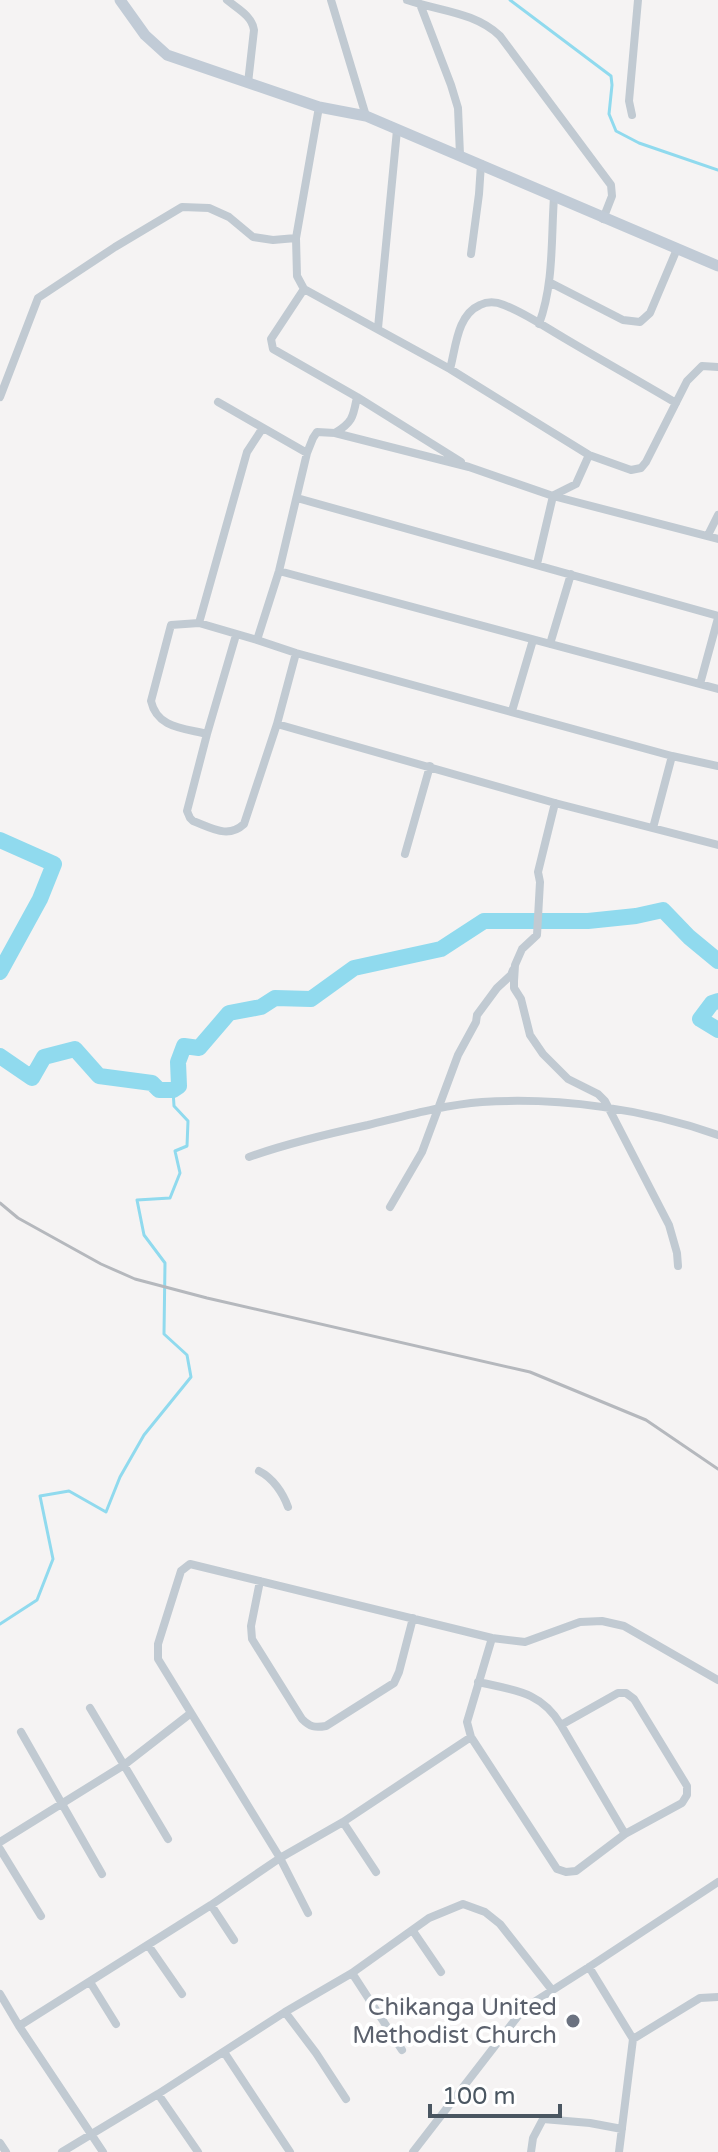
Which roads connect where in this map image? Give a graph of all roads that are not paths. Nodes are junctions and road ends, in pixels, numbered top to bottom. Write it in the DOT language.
graph roads {
  1 [pos="120,0"];
  2 [pos="227,0"];
  3 [pos="331,0"];
  4 [pos="407,0"];
  5 [pos="638,0"];
  6 [pos="420,4"];
  7 [pos="248,83"];
  8 [pos="319,107"];
  9 [pos="632,115"];
  10 [pos="366,116"];
  11 [pos="397,130"];
  12 [pos="460,155"];
  13 [pos="481,164"];
  14 [pos="554,197"];
  15 [pos="603,219"];
  16 [pos="296,238"];
  17 [pos="677,249"];
  18 [pos="471,254"];
  19 [pos="718,266"];
  20 [pos="549,282"];
  21 [pos="304,289"];
  22 [pos="539,324"];
  23 [pos="378,328"];
  24 [pos="718,367"];
  25 [pos="450,369"];
  26 [pos="0,397"];
  27 [pos="357,397"];
  28 [pos="218,402"];
  29 [pos="676,403"];
  30 [pos="262,429"];
  31 [pos="335,433"];
  32 [pos="307,453"];
  33 [pos="589,455"];
  34 [pos="469,467"];
  35 [pos="553,496"];
  36 [pos="297,498"];
  37 [pos="718,515"];
  38 [pos="713,537"];
  39 [pos="537,564"];
  40 [pos="279,571"];
  41 [pos="571,574"];
  42 [pos="718,617"];
  43 [pos="199,623"];
  44 [pos="236,635"];
  45 [pos="257,640"];
  46 [pos="533,640"];
  47 [pos="550,644"];
  48 [pos="296,653"];
  49 [pos="700,684"];
  50 [pos="718,689"];
  51 [pos="512,711"];
  52 [pos="277,724"];
  53 [pos="207,734"];
  54 [pos="672,756"];
  55 [pos="430,766"];
  56 [pos="718,766"];
  57 [pos="555,803"];
  58 [pos="653,828"];
  59 [pos="718,845"];
  60 [pos="405,854"];
  61 [pos="515,965"];
  62 [pos="607,1108"];
  63 [pos="439,1109"];
  64 [pos="718,1135"];
  65 [pos="249,1157"];
  66 [pos="390,1207"];
  67 [pos="678,1266"];
  68 [pos="259,1471"];
  69 [pos="288,1507"];
  70 [pos="260,1581"];
  71 [pos="413,1618"];
  72 [pos="492,1638"];
  73 [pos="718,1680"];
  74 [pos="478,1682"];
  75 [pos="90,1708"];
  76 [pos="191,1713"];
  77 [pos="561,1725"];
  78 [pos="21,1732"];
  79 [pos="471,1737"];
  80 [pos="124,1765"];
  81 [pos="64,1804"];
  82 [pos="343,1822"];
  83 [pos="625,1834"];
  84 [pos="168,1839"];
  85 [pos="0,1842"];
  86 [pos="0,1849"];
  87 [pos="280,1858"];
  88 [pos="376,1872"];
  89 [pos="102,1874"];
  90 [pos="718,1882"];
  91 [pos="211,1905"];
  92 [pos="308,1913"];
  93 [pos="41,1916"];
  94 [pos="413,1931"];
  95 [pos="234,1940"];
  96 [pos="148,1945"];
  97 [pos="589,1967"];
  98 [pos="441,1972"];
  99 [pos="352,1973"];
  100 [pos="90,1982"];
  101 [pos="552,1990"];
  102 [pos="0,1994"];
  103 [pos="182,1994"];
  104 [pos="718,1997"];
  105 [pos="285,2012"];
  106 [pos="116,2024"];
  107 [pos="19,2026"];
  108 [pos="633,2039"];
  109 [pos="402,2050"];
  110 [pos="224,2052"];
  111 [pos="158,2094"];
  112 [pos="346,2099"];
  113 [pos="622,2129"];
  114 [pos="91,2134"];
  115 [pos="0,2143"];
  116 [pos="6,2152"];
  117 [pos="62,2152"];
  118 [pos="103,2152"];
  119 [pos="198,2152"];
  120 [pos="290,2152"];
  121 [pos="413,2152"];
  122 [pos="531,2152"];
  123 [pos="619,2152"];
  1 -- 7 [label="street"];
  2 -- 7 [label="street"];
  3 -- 10 [label="street"];
  4 -- 6 [label="street"];
  5 -- 9 [label="street"];
  6 -- 12 [label="street"];
  6 -- 15 [label="street"];
  7 -- 8 [label="street"];
  8 -- 10 [label="street"];
  8 -- 16 [label="street"];
  10 -- 11 [label="street"];
  11 -- 12 [label="street"];
  11 -- 23 [label="street"];
  12 -- 13 [label="street"];
  13 -- 14 [label="street"];
  13 -- 18 [label="street"];
  14 -- 15 [label="street"];
  14 -- 20 [label="street"];
  15 -- 17 [label="street"];
  16 -- 21 [label="street"];
  16 -- 26 [label="street"];
  17 -- 19 [label="street"];
  17 -- 20 [label="street"];
  20 -- 22 [label="street"];
  21 -- 23 [label="street"];
  21 -- 27 [label="street"];
  22 -- 25 [label="street"];
  22 -- 29 [label="street"];
  23 -- 25 [label="street"];
  24 -- 29 [label="street"];
  25 -- 33 [label="street"];
  27 -- 31 [label="street"];
  27 -- 34 [label="street"];
  28 -- 30 [label="street"];
  29 -- 33 [label="street"];
  30 -- 32 [label="street"];
  30 -- 43 [label="street"];
  31 -- 32 [label="street"];
  31 -- 34 [label="street"];
  32 -- 36 [label="street"];
  33 -- 35 [label="street"];
  34 -- 35 [label="street"];
  35 -- 38 [label="street"];
  35 -- 39 [label="street"];
  36 -- 39 [label="street"];
  36 -- 40 [label="street"];
  37 -- 38 [label="street"];
  39 -- 41 [label="street"];
  40 -- 45 [label="street"];
  40 -- 46 [label="street"];
  41 -- 42 [label="street"];
  41 -- 47 [label="street"];
  42 -- 49 [label="street"];
  43 -- 44 [label="street"];
  43 -- 53 [label="street"];
  44 -- 45 [label="street"];
  44 -- 53 [label="street"];
  45 -- 48 [label="street"];
  46 -- 47 [label="street"];
  46 -- 51 [label="street"];
  47 -- 49 [label="street"];
  48 -- 51 [label="street"];
  48 -- 52 [label="street"];
  49 -- 50 [label="street"];
  51 -- 54 [label="street"];
  52 -- 53 [label="street"];
  52 -- 55 [label="street"];
  54 -- 56 [label="street"];
  54 -- 58 [label="street"];
  55 -- 57 [label="street"];
  55 -- 60 [label="street"];
  57 -- 58 [label="street"];
  57 -- 61 [label="street"];
  58 -- 59 [label="street"];
  61 -- 62 [label="street"];
  61 -- 63 [label="street"];
  62 -- 63 [label="street"];
  62 -- 64 [label="street"];
  62 -- 67 [label="street"];
  63 -- 65 [label="street"];
  63 -- 66 [label="street"];
  68 -- 69 [label="street"];
  70 -- 71 [label="street"];
  70 -- 71 [label="street"];
  70 -- 76 [label="street"];
  71 -- 72 [label="street"];
  72 -- 73 [label="street"];
  72 -- 74 [label="street"];
  74 -- 77 [label="street"];
  74 -- 79 [label="street"];
  75 -- 80 [label="street"];
  76 -- 80 [label="street"];
  76 -- 87 [label="street"];
  77 -- 83 [label="street"];
  77 -- 83 [label="street"];
  78 -- 81 [label="street"];
  79 -- 82 [label="street"];
  79 -- 83 [label="street"];
  80 -- 81 [label="street"];
  80 -- 84 [label="street"];
  81 -- 85 [label="street"];
  81 -- 89 [label="street"];
  82 -- 87 [label="street"];
  82 -- 88 [label="street"];
  86 -- 93 [label="street"];
  87 -- 91 [label="street"];
  87 -- 92 [label="street"];
  90 -- 97 [label="street"];
  91 -- 95 [label="street"];
  91 -- 96 [label="street"];
  94 -- 98 [label="street"];
  94 -- 99 [label="street"];
  94 -- 101 [label="street"];
  96 -- 100 [label="street"];
  96 -- 103 [label="street"];
  97 -- 101 [label="street"];
  97 -- 108 [label="street"];
  99 -- 105 [label="street"];
  99 -- 109 [label="street"];
  100 -- 106 [label="street"];
  100 -- 107 [label="street"];
  101 -- 121 [label="street"];
  102 -- 107 [label="street"];
  104 -- 108 [label="street"];
  105 -- 110 [label="street"];
  105 -- 112 [label="street"];
  107 -- 114 [label="street"];
  108 -- 113 [label="street"];
  110 -- 111 [label="street"];
  110 -- 120 [label="street"];
  111 -- 114 [label="street"];
  111 -- 119 [label="street"];
  113 -- 122 [label="street"];
  113 -- 123 [label="street"];
  114 -- 117 [label="street"];
  114 -- 118 [label="street"];
  115 -- 116 [label="street"];
}
